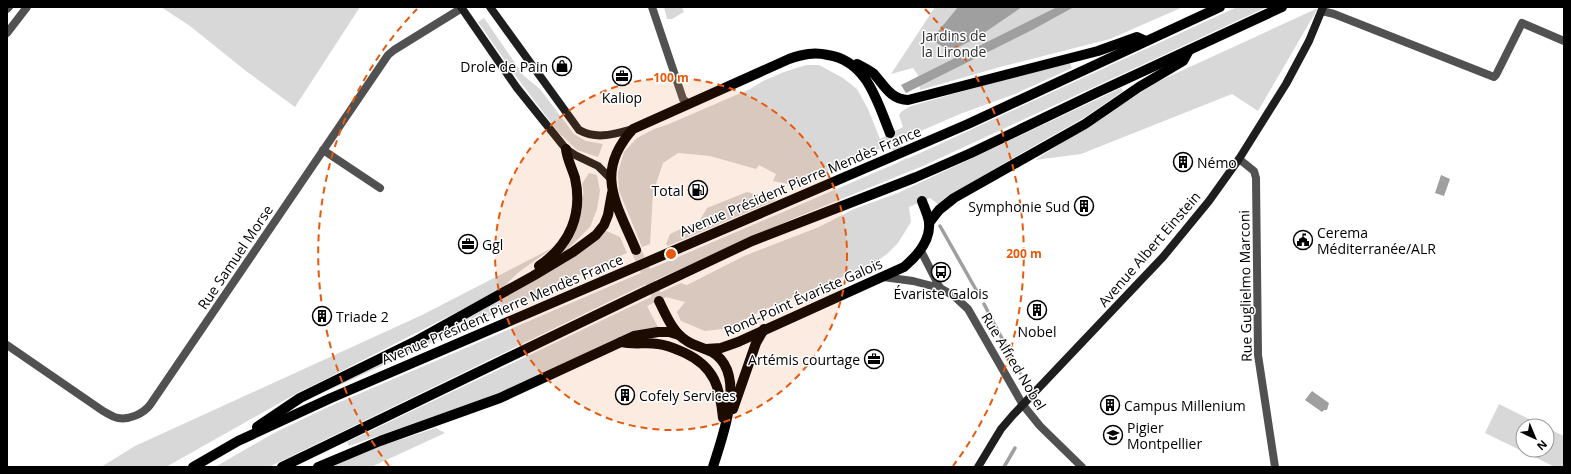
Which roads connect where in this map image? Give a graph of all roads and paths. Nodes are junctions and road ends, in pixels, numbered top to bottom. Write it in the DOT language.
graph roads {
  1 [pos="27,7"];
  2 [pos="462,7"];
  3 [pos="490,7"];
  4 [pos="652,7"];
  5 [pos="1220,7"];
  6 [pos="1282,7"];
  7 [pos="1323,9"];
  8 [pos="7,33"];
  9 [pos="1146,41"];
  10 [pos="1564,41"];
  11 [pos="1189,50"];
  12 [pos="848,62"];
  13 [pos="689,104"];
  14 [pos="633,129"];
  15 [pos="890,133"];
  16 [pos="566,149"];
  17 [pos="323,150"];
  18 [pos="1240,159"];
  19 [pos="611,179"];
  20 [pos="380,188"];
  21 [pos="612,193"];
  22 [pos="922,201"];
  23 [pos="929,223"];
  24 [pos="636,250"];
  25 [pos="921,251"];
  26 [pos="533,276"];
  27 [pos="883,277"];
  28 [pos="940,288"];
  29 [pos="659,301"];
  30 [pos="764,329"];
  31 [pos="679,335"];
  32 [pos="621,342"];
  33 [pos="7,345"];
  34 [pos="706,349"];
  35 [pos="1023,405"];
  36 [pos="724,427"];
  37 [pos="238,441"];
  38 [pos="193,467"];
  39 [pos="282,467"];
  40 [pos="318,467"];
  41 [pos="713,467"];
  42 [pos="978,467"];
  43 [pos="1082,467"];
  44 [pos="1275,467"];
  1 -- 8 [label="street"];
  2 -- 16 [label="main road"];
  2 -- 17 [label="street, Rue Samuel Morse"];
  3 -- 14 [label="main road"];
  4 -- 13 [label="street"];
  5 -- 9 [label="main road, Avenue Président Pierre Mendès France"];
  6 -- 11 [label="main road"];
  7 -- 10 [label="street"];
  7 -- 18 [label="main road, Avenue Albert Einstein"];
  9 -- 12 [label="main road"];
  9 -- 37 [label="main road, Avenue Président Pierre Mendès France"];
  11 -- 23 [label="main road"];
  11 -- 39 [label="main road"];
  12 -- 13 [label="main road"];
  12 -- 15 [label="main road"];
  13 -- 14 [label="main road"];
  14 -- 19 [label="main road"];
  16 -- 19 [label="main road"];
  16 -- 26 [label="main road"];
  17 -- 20 [label="street"];
  17 -- 33 [label="street, Rue Samuel Morse"];
  18 -- 35 [label="main road, Avenue Albert Einstein"];
  18 -- 44 [label="street, Rue Guglielmo Marconi"];
  19 -- 21 [label="main road"];
  21 -- 24 [label="main road"];
  21 -- 26 [label="main road"];
  22 -- 23 [label="main road"];
  23 -- 25 [label="main road, Rond-Point Évariste Galois"];
  25 -- 27 [label="main road, Rond-Point Évariste Galois"];
  25 -- 28 [label="street"];
  26 -- 37 [label="main road"];
  27 -- 28 [label="street, Rue Alfred Nobel"];
  27 -- 30 [label="main road, Rond-Point Évariste Galois"];
  28 -- 35 [label="street, Rue Alfred Nobel"];
  29 -- 31 [label="main road"];
  30 -- 34 [label="main road, Rond-Point Évariste Galois"];
  30 -- 36 [label="main road"];
  31 -- 32 [label="main road"];
  31 -- 34 [label="main road"];
  32 -- 36 [label="main road"];
  32 -- 40 [label="main road"];
  34 -- 36 [label="main road"];
  35 -- 42 [label="main road, Avenue Albert Einstein"];
  35 -- 43 [label="street, Rue Alfred Nobel"];
  36 -- 41 [label="main road"];
  37 -- 38 [label="main road, Avenue Président Pierre Mendès France"];
}
